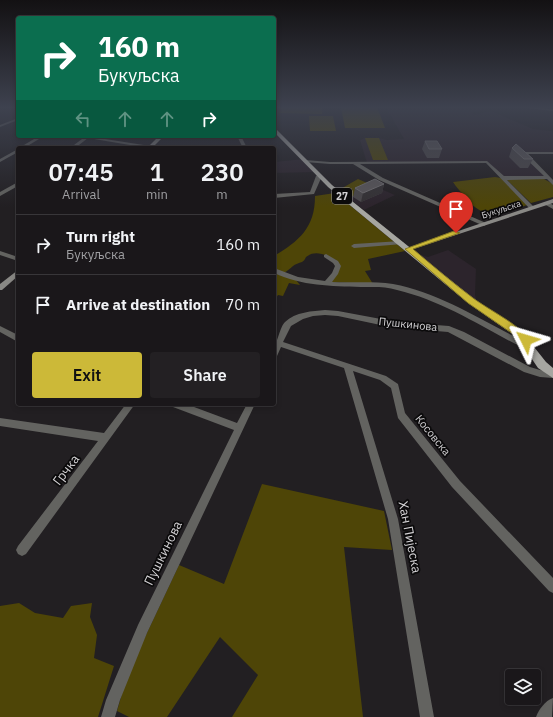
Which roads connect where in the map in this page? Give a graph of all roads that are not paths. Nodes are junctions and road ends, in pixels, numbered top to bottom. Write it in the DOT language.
graph roads {
  1 [pos="35,140"];
  2 [pos="113,140"];
  3 [pos="285,140"];
  4 [pos="25,146"];
  5 [pos="144,146"];
  6 [pos="16,151"];
  7 [pos="553,153"];
  8 [pos="0,161"];
  9 [pos="305,161"];
  10 [pos="353,163"];
  11 [pos="319,176"];
  12 [pos="502,178"];
  13 [pos="546,178"];
  14 [pos="553,183"];
  15 [pos="16,185"];
  16 [pos="0,194"];
  17 [pos="276,196"];
  18 [pos="553,201"];
  19 [pos="546,203"];
  20 [pos="553,207"];
  21 [pos="532,208"];
  22 [pos="484,224"];
  23 [pos="354,246"];
  24 [pos="405,246"];
  25 [pos="0,253"];
  26 [pos="326,256"];
  27 [pos="16,257"];
  28 [pos="276,271"];
  29 [pos="16,274"];
  30 [pos="327,283"];
  31 [pos="0,287"];
  32 [pos="0,329"];
  33 [pos="16,338"];
  34 [pos="276,343"];
  35 [pos="530,348"];
  36 [pos="347,366"];
  37 [pos="553,375"];
  38 [pos="130,406"];
  39 [pos="181,406"];
  40 [pos="250,406"];
  41 [pos="0,422"];
  42 [pos="239,428"];
  43 [pos="106,438"];
  44 [pos="22,550"];
  45 [pos="553,587"];
  46 [pos="108,717"];
  47 [pos="427,717"];
  1 -- 4 [label="street"];
  2 -- 5 [label="street"];
  3 -- 9 [label="main road, 27"];
  6 -- 8 [label="street"];
  7 -- 13 [label="street"];
  9 -- 10 [label="street"];
  9 -- 11 [label="main road, 27"];
  10 -- 12 [label="street"];
  10 -- 22 [label="street"];
  11 -- 17 [label="street"];
  11 -- 24 [label="main road, 27"];
  12 -- 13 [label="street"];
  12 -- 21 [label="street"];
  13 -- 14 [label="street"];
  15 -- 16 [label="street"];
  18 -- 19 [label="main road, Букуљска"];
  19 -- 20 [label="street"];
  19 -- 21 [label="main road, Букуљска"];
  21 -- 22 [label="main road, Букуљска"];
  22 -- 24 [label="main road, Букуљска"];
  23 -- 24 [label="street"];
  24 -- 35 [label="main road, 27"];
  25 -- 27 [label="street"];
  26 -- 30 [label="street"];
  28 -- 30 [label="street"];
  29 -- 31 [label="main road"];
  30 -- 35 [label="street"];
  32 -- 33 [label="street"];
  34 -- 36 [label="street, Косовска"];
  34 -- 37 [label="street, Пушкинова"];
  35 -- 37 [label="main road, 27"];
  36 -- 45 [label="street, Косовска"];
  36 -- 47 [label="street, Хан Пијеска"];
  38 -- 43 [label="street, Грчка"];
  39 -- 42 [label="street"];
  40 -- 42 [label="street, Пушкинова"];
  41 -- 43 [label="street"];
  42 -- 46 [label="street, Пушкинова"];
  43 -- 44 [label="street, Грчка"];
}
